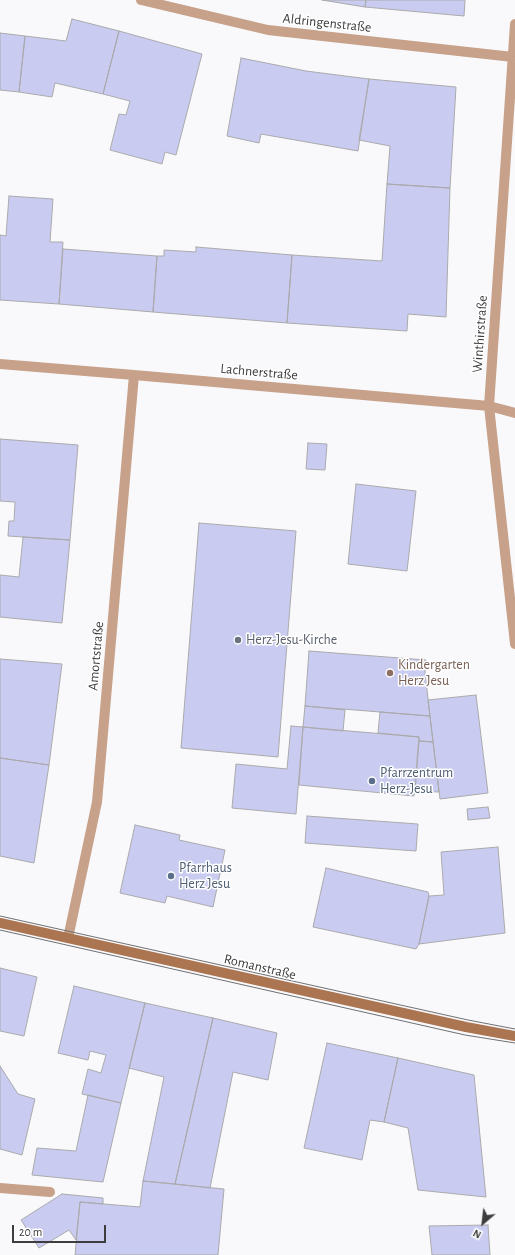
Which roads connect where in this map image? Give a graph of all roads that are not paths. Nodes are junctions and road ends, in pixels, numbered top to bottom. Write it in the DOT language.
graph roads {
  1 [pos="141,0"];
  2 [pos="515,24"];
  3 [pos="513,57"];
  4 [pos="0,364"];
  5 [pos="134,375"];
  6 [pos="489,406"];
  7 [pos="515,413"];
  8 [pos="515,644"];
  9 [pos="0,923"];
  10 [pos="68,938"];
  11 [pos="515,1036"];
  12 [pos="0,1188"];
  13 [pos="50,1192"];
  1 -- 3 [label="street, Aldringenstraße"];
  2 -- 3 [label="street, Winthirstraße"];
  3 -- 6 [label="street, Winthirstraße"];
  4 -- 5 [label="street, Lachnerstraße"];
  5 -- 6 [label="street, Lachnerstraße"];
  5 -- 10 [label="street, Amortstraße"];
  6 -- 7 [label="street, Lachnerstraße"];
  6 -- 8 [label="street, Winthirstraße"];
  9 -- 10 [label="main road, Romanstraße"];
  10 -- 11 [label="main road, Romanstraße"];
  12 -- 13 [label="street"];
}
